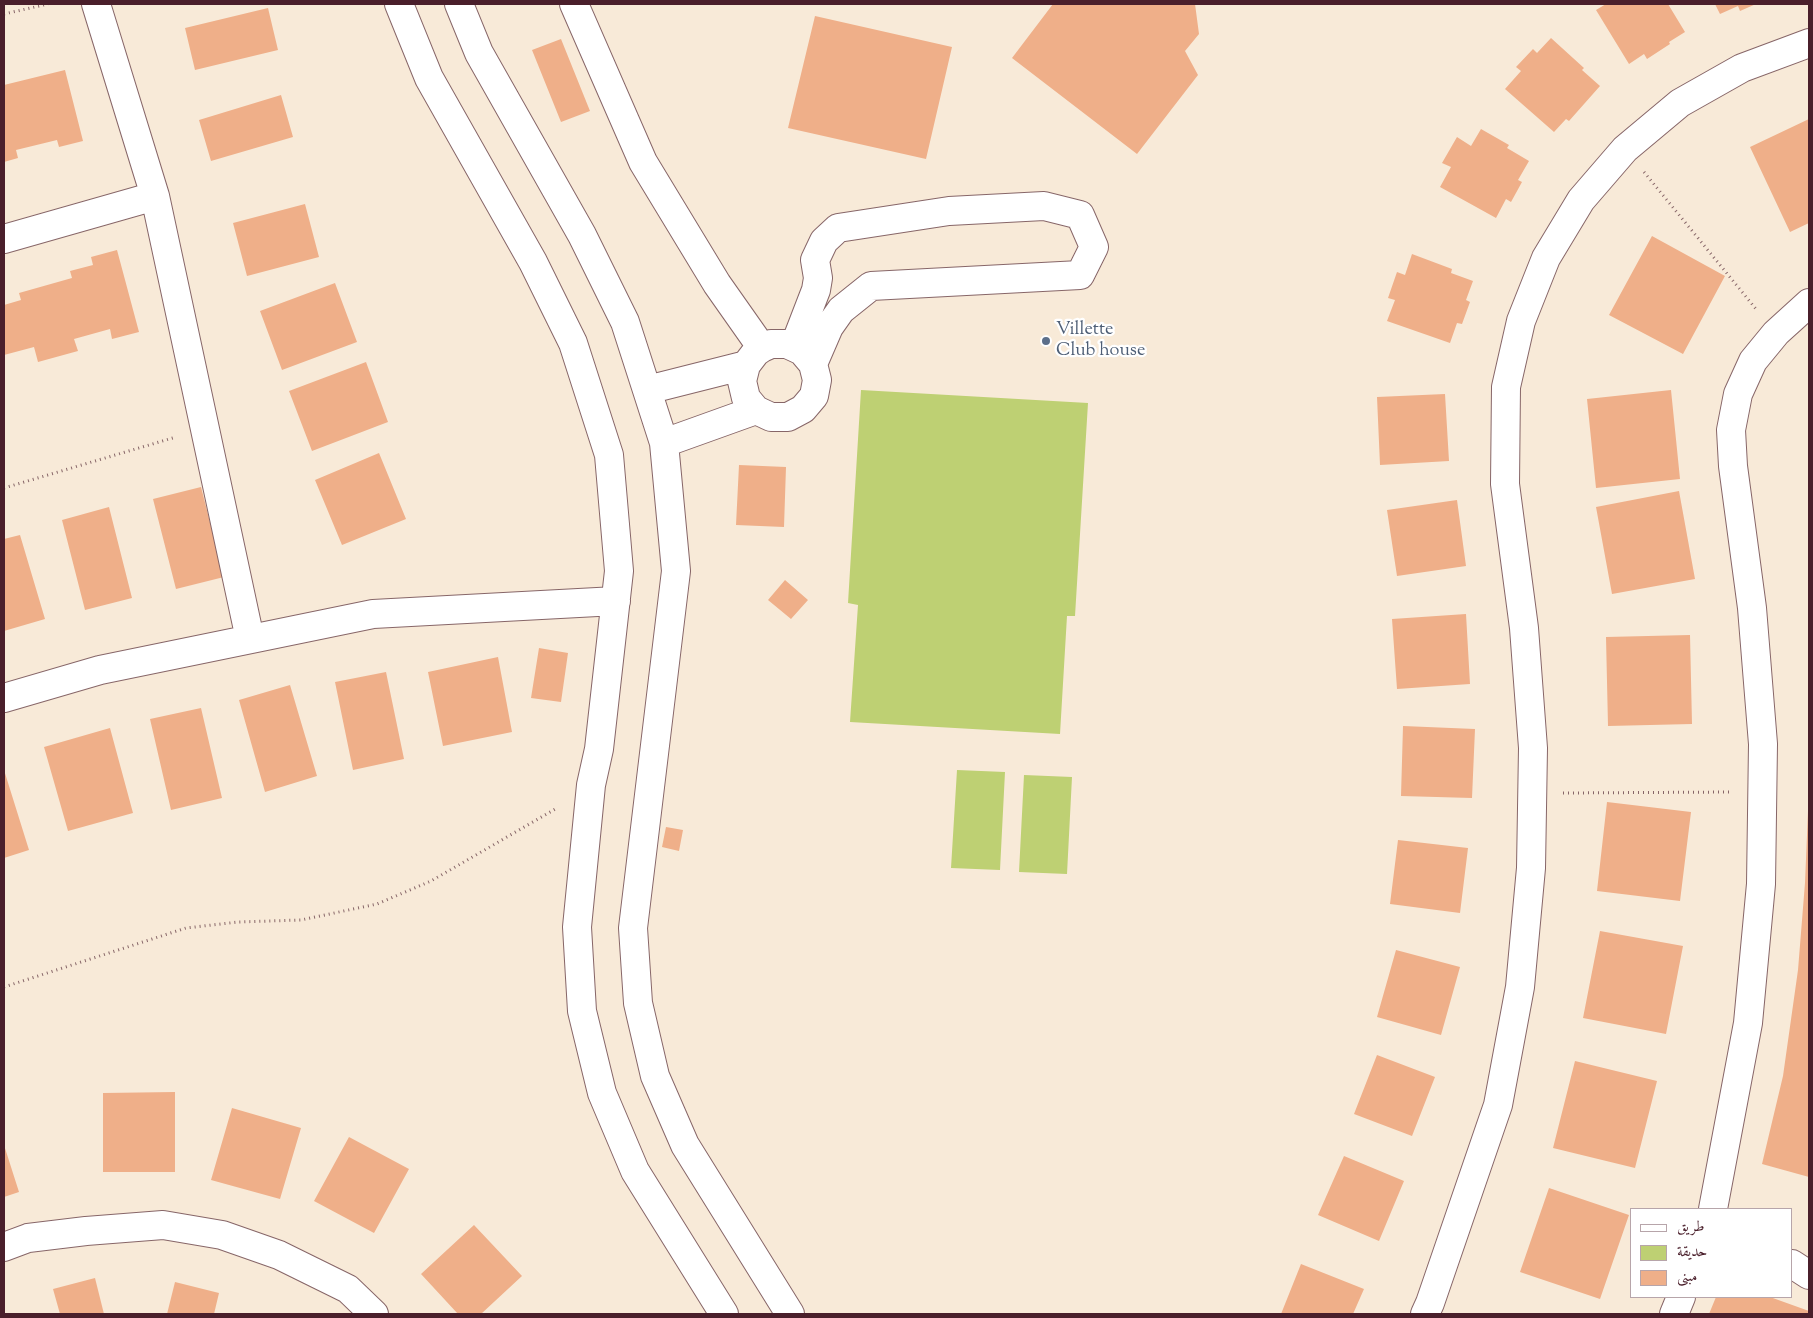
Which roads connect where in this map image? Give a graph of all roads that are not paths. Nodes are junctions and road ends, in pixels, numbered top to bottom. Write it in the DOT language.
graph roads {
  1 [pos="96,4"];
  2 [pos="399,4"];
  3 [pos="459,4"];
  4 [pos="574,4"];
  5 [pos="1809,43"];
  6 [pos="155,196"];
  7 [pos="4,239"];
  8 [pos="1809,303"];
  9 [pos="804,356"];
  10 [pos="754,357"];
  11 [pos="647,390"];
  12 [pos="756,410"];
  13 [pos="664,443"];
  14 [pos="616,601"];
  15 [pos="250,639"];
  16 [pos="4,698"];
  17 [pos="1713,1208"];
  18 [pos="4,1247"];
  19 [pos="1793,1265"];
  20 [pos="1809,1275"];
  21 [pos="1681,1298"];
  22 [pos="374,1314"];
  23 [pos="724,1314"];
  24 [pos="790,1314"];
  25 [pos="1425,1314"];
  26 [pos="1674,1314"];
  1 -- 6 [label="street"];
  2 -- 14 [label="street"];
  3 -- 11 [label="street"];
  4 -- 10 [label="street"];
  5 -- 25 [label="street"];
  6 -- 7 [label="street"];
  6 -- 15 [label="street"];
  8 -- 17 [label="street"];
  9 -- 9 [label="street"];
  9 -- 10 [label="street"];
  9 -- 12 [label="street"];
  10 -- 11 [label="street"];
  10 -- 12 [label="street"];
  11 -- 13 [label="street"];
  12 -- 13 [label="street"];
  13 -- 24 [label="street"];
  14 -- 15 [label="street"];
  14 -- 23 [label="street"];
  15 -- 16 [label="street"];
  18 -- 22 [label="street"];
  19 -- 20 [label="street"];
  21 -- 26 [label="street"];
}
